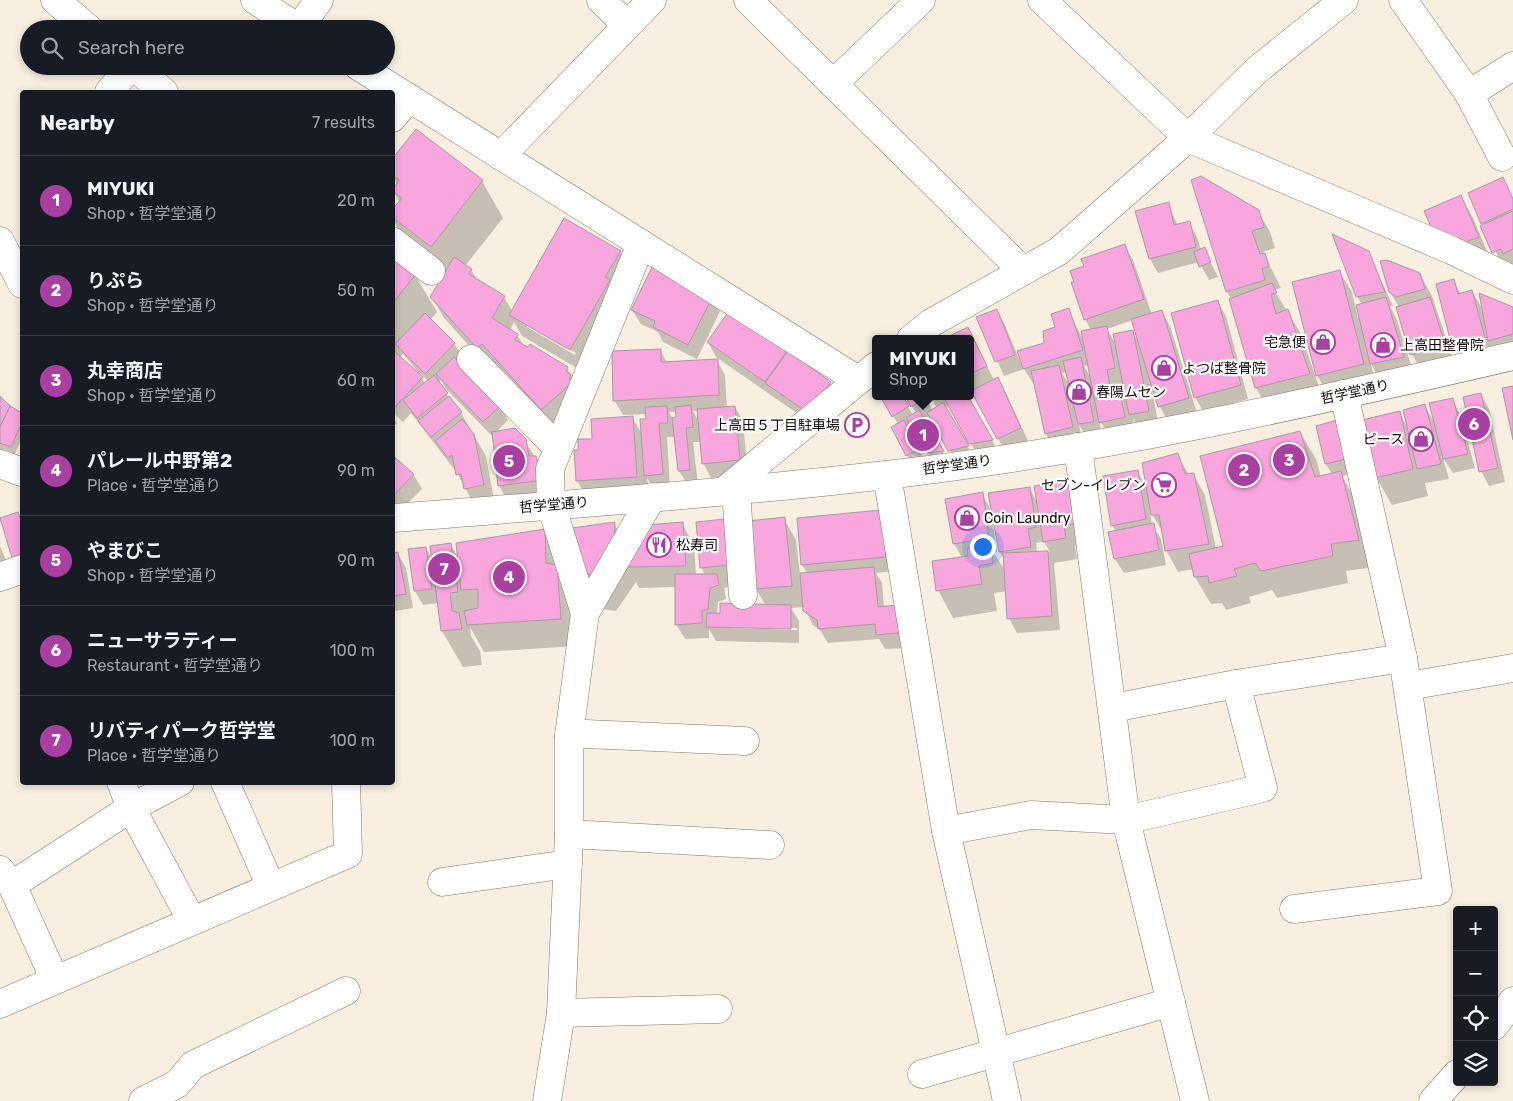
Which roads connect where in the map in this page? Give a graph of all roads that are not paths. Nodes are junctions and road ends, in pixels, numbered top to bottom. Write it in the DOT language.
graph roads {
  1 [pos="55,0"];
  2 [pos="255,0"];
  3 [pos="320,0"];
  4 [pos="600,0"];
  5 [pos="652,0"];
  6 [pos="748,0"];
  7 [pos="921,0"];
  8 [pos="1042,0"];
  9 [pos="1344,0"];
  10 [pos="1403,0"];
  11 [pos="78,20"];
  12 [pos="286,20"];
  13 [pos="305,20"];
  14 [pos="627,25"];
  15 [pos="1513,66"];
  16 [pos="124,75"];
  17 [pos="143,75"];
  18 [pos="367,75"];
  19 [pos="833,84"];
  20 [pos="111,90"];
  21 [pos="162,90"];
  22 [pos="383,90"];
  23 [pos="1468,94"];
  24 [pos="401,108"];
  25 [pos="1188,138"];
  26 [pos="501,156"];
  27 [pos="1502,157"];
  28 [pos="0,241"];
  29 [pos="395,243"];
  30 [pos="641,244"];
  31 [pos="431,271"];
  32 [pos="1023,271"];
  33 [pos="20,280"];
  34 [pos="1513,280"];
  35 [pos="916,335"];
  36 [pos="1513,356"];
  37 [pos="471,359"];
  38 [pos="867,373"];
  39 [pos="1344,394"];
  40 [pos="1078,447"];
  41 [pos="558,448"];
  42 [pos="0,464"];
  43 [pos="20,471"];
  44 [pos="887,475"];
  45 [pos="730,490"];
  46 [pos="652,497"];
  47 [pos="551,505"];
  48 [pos="395,518"];
  49 [pos="20,570"];
  50 [pos="0,577"];
  51 [pos="744,595"];
  52 [pos="585,613"];
  53 [pos="1403,658"];
  54 [pos="1513,668"];
  55 [pos="1236,684"];
  56 [pos="1408,686"];
  57 [pos="1113,708"];
  58 [pos="568,736"];
  59 [pos="745,742"];
  60 [pos="122,785"];
  61 [pos="174,785"];
  62 [pos="225,785"];
  63 [pos="346,785"];
  64 [pos="132,808"];
  65 [pos="1126,820"];
  66 [pos="946,830"];
  67 [pos="570,834"];
  68 [pos="770,845"];
  69 [pos="568,864"];
  70 [pos="6,878"];
  71 [pos="442,882"];
  72 [pos="271,887"];
  73 [pos="1294,908"];
  74 [pos="192,921"];
  75 [pos="55,980"];
  76 [pos="346,991"];
  77 [pos="1513,1001"];
  78 [pos="1171,1002"];
  79 [pos="0,1004"];
  80 [pos="718,1009"];
  81 [pos="561,1013"];
  82 [pos="1498,1021"];
  83 [pos="996,1051"];
  84 [pos="922,1074"];
  85 [pos="1453,1078"];
  86 [pos="143,1101"];
  87 [pos="546,1101"];
  88 [pos="1007,1101"];
  89 [pos="1195,1101"];
  90 [pos="1433,1101"];
  1 -- 11 [label="street"];
  2 -- 12 [label="street"];
  3 -- 13 [label="street"];
  4 -- 14 [label="street"];
  5 -- 14 [label="street"];
  6 -- 19 [label="street"];
  7 -- 19 [label="street"];
  8 -- 25 [label="street"];
  9 -- 25 [label="street"];
  10 -- 23 [label="street"];
  14 -- 26 [label="street"];
  15 -- 23 [label="street"];
  16 -- 20 [label="street"];
  17 -- 21 [label="street"];
  18 -- 22 [label="street"];
  19 -- 32 [label="street"];
  23 -- 27 [label="street"];
  24 -- 26 [label="street"];
  25 -- 32 [label="street"];
  25 -- 34 [label="street"];
  26 -- 30 [label="street"];
  28 -- 33 [label="street"];
  29 -- 31 [label="street"];
  30 -- 38 [label="street"];
  30 -- 41 [label="street"];
  32 -- 35 [label="street"];
  36 -- 39 [label="street, 哲学堂通り"];
  37 -- 41 [label="street"];
  38 -- 45 [label="street"];
  39 -- 40 [label="street, 哲学堂通り"];
  39 -- 53 [label="street"];
  40 -- 44 [label="street, 哲学堂通り"];
  40 -- 57 [label="street"];
  41 -- 47 [label="street"];
  42 -- 43 [label="street"];
  44 -- 45 [label="street, 哲学堂通り"];
  44 -- 66 [label="street"];
  45 -- 46 [label="street, 哲学堂通り"];
  45 -- 51 [label="street"];
  46 -- 47 [label="street, 哲学堂通り"];
  46 -- 52 [label="street"];
  47 -- 48 [label="street, 哲学堂通り"];
  47 -- 52 [label="street"];
  49 -- 50 [label="street"];
  52 -- 58 [label="street"];
  53 -- 55 [label="street"];
  53 -- 56 [label="street"];
  54 -- 56 [label="street"];
  55 -- 57 [label="street"];
  55 -- 65 [label="street"];
  56 -- 73 [label="street"];
  57 -- 65 [label="street"];
  58 -- 59 [label="street"];
  58 -- 67 [label="street"];
  60 -- 64 [label="street"];
  61 -- 64 [label="street"];
  62 -- 72 [label="street"];
  63 -- 72 [label="street"];
  64 -- 70 [label="street"];
  64 -- 74 [label="street"];
  65 -- 66 [label="street"];
  65 -- 78 [label="street"];
  66 -- 83 [label="street"];
  67 -- 68 [label="street"];
  67 -- 69 [label="street"];
  69 -- 71 [label="street"];
  69 -- 81 [label="street"];
  70 -- 75 [label="street"];
  72 -- 74 [label="street"];
  74 -- 75 [label="street"];
  75 -- 79 [label="street"];
  76 -- 86 [label="street"];
  77 -- 82 [label="street"];
  78 -- 83 [label="street"];
  78 -- 89 [label="street"];
  80 -- 81 [label="street"];
  81 -- 87 [label="street"];
  83 -- 84 [label="street"];
  83 -- 88 [label="street"];
  85 -- 90 [label="street"];
}
